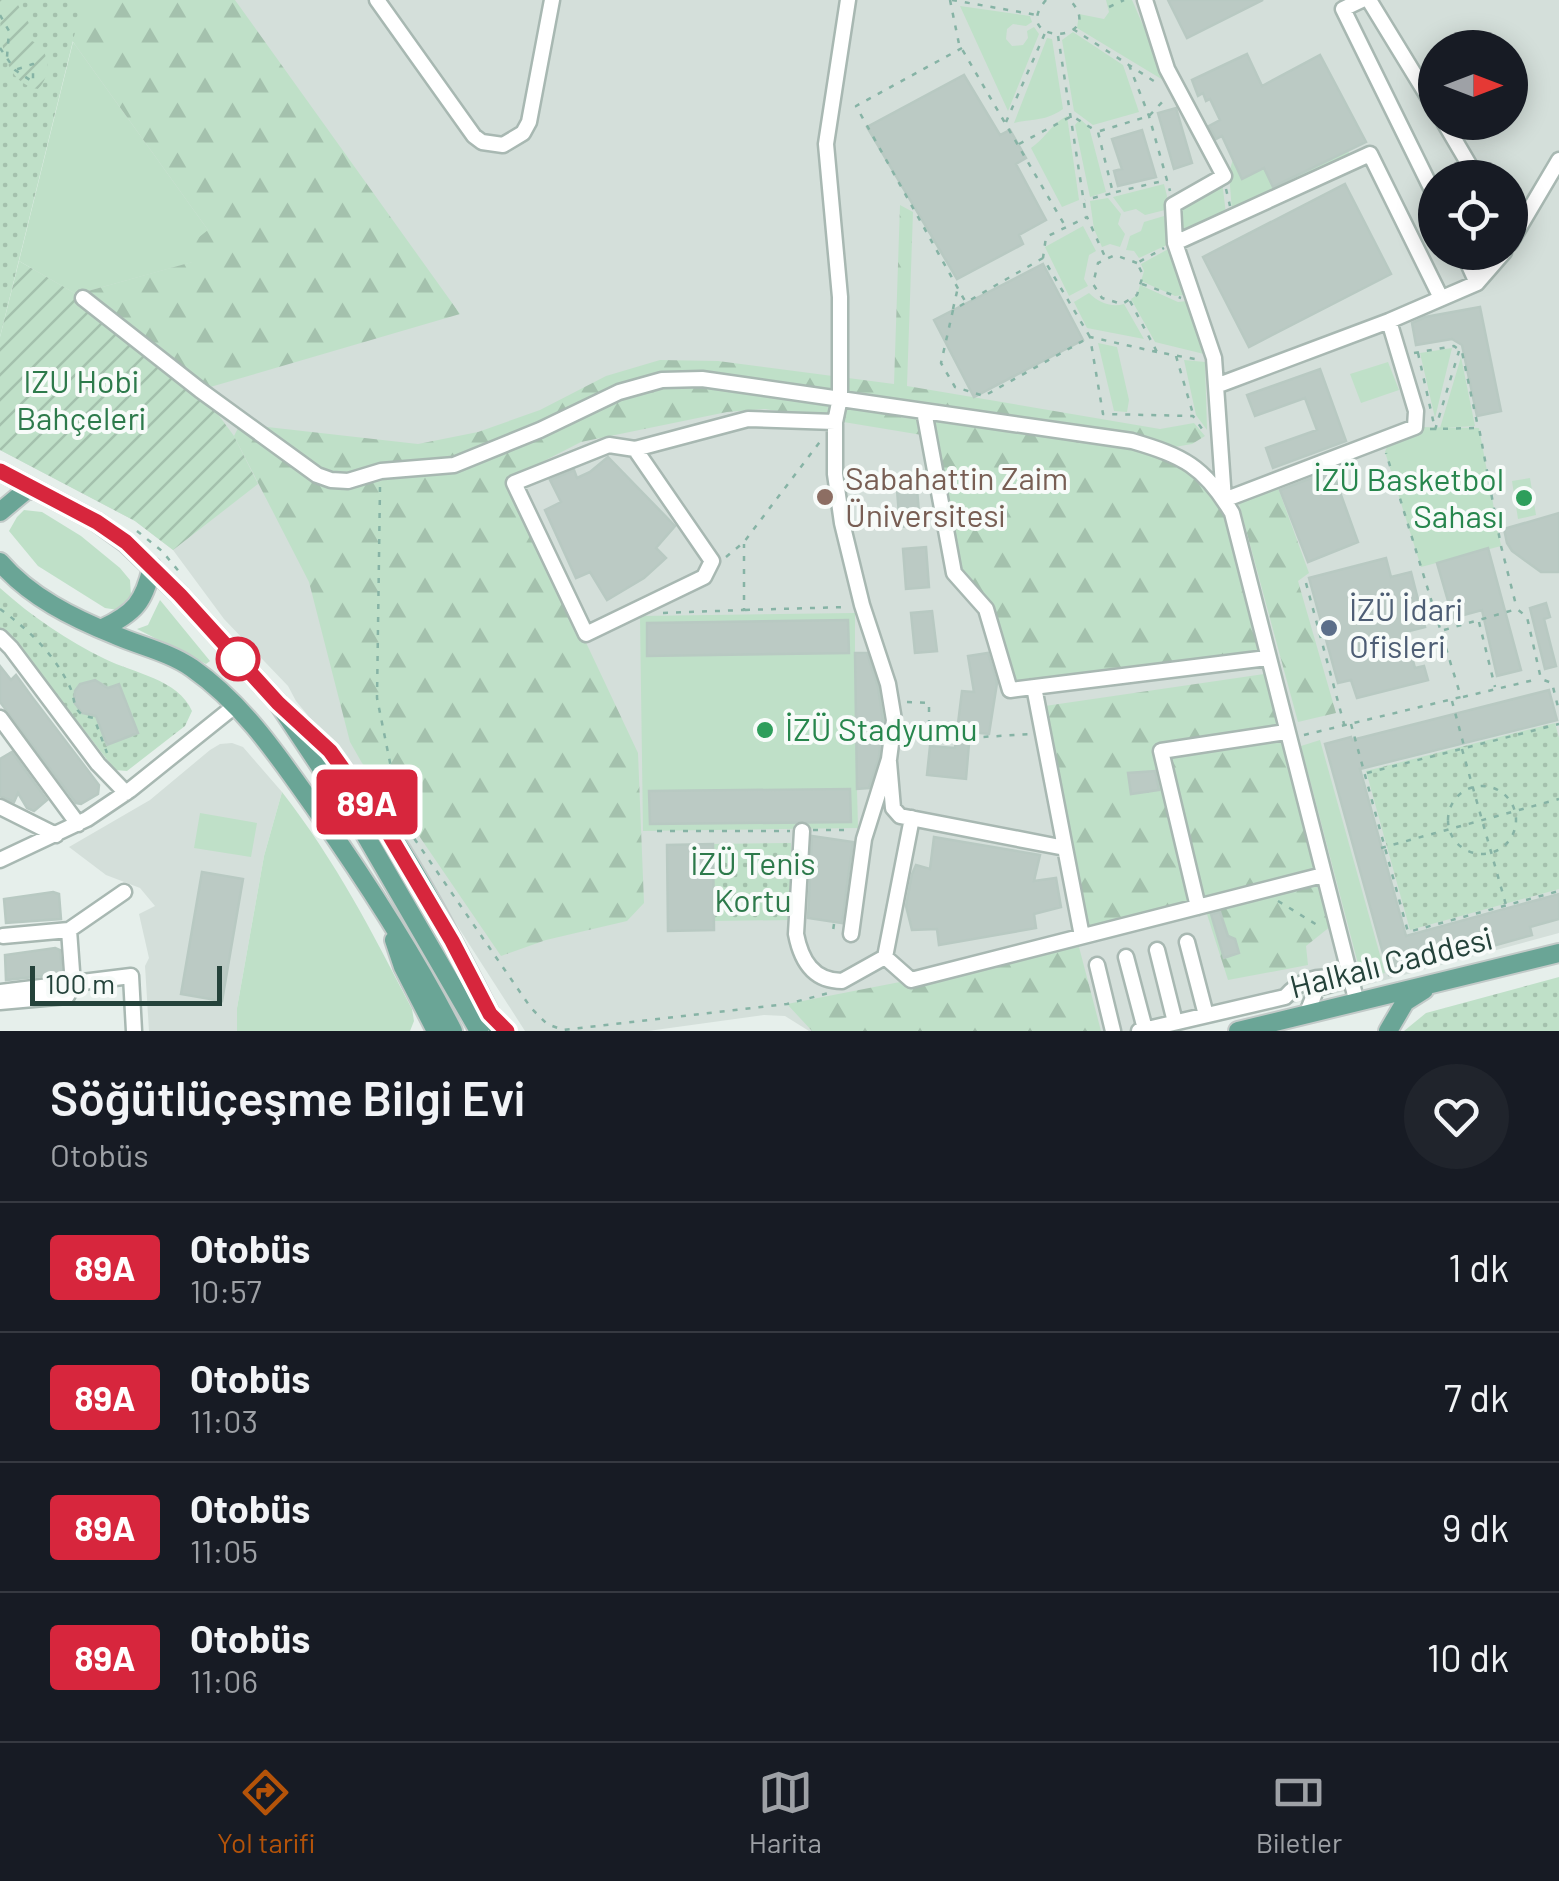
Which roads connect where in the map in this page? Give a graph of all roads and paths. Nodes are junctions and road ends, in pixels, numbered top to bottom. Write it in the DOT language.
graph roads {
  1 [pos="377,0"];
  2 [pos="552,0"];
  3 [pos="848,0"];
  4 [pos="951,0"];
  5 [pos="1046,0"];
  6 [pos="1070,0"];
  7 [pos="1124,0"];
  8 [pos="1145,0"];
  9 [pos="1366,0"];
  10 [pos="1109,7"];
  11 [pos="0,15"];
  12 [pos="1038,15"];
  13 [pos="1073,29"];
  14 [pos="1046,32"];
  15 [pos="1058,36"];
  16 [pos="0,48"];
  17 [pos="962,48"];
  18 [pos="6,58"];
  19 [pos="1129,64"];
  20 [pos="15,70"];
  21 [pos="1418,81"];
  22 [pos="1072,116"];
  23 [pos="1149,116"];
  24 [pos="1006,123"];
  25 [pos="1098,132"];
  26 [pos="1018,144"];
  27 [pos="1559,160"];
  28 [pos="1418,161"];
  29 [pos="1224,176"];
  30 [pos="1168,180"];
  31 [pos="1114,193"];
  32 [pos="1085,200"];
  33 [pos="1173,204"];
  34 [pos="1528,213"];
  35 [pos="1087,217"];
  36 [pos="1232,217"];
  37 [pos="1066,226"];
  38 [pos="1174,243"];
  39 [pos="1043,258"];
  40 [pos="1106,259"];
  41 [pos="1136,262"];
  42 [pos="1472,270"];
  43 [pos="1488,270"];
  44 [pos="1478,282"];
  45 [pos="1141,283"];
  46 [pos="958,286"];
  47 [pos="82,298"];
  48 [pos="1194,298"];
  49 [pos="1441,298"];
  50 [pos="1129,300"];
  51 [pos="966,302"];
  52 [pos="952,310"];
  53 [pos="1389,321"];
  54 [pos="1090,337"];
  55 [pos="1459,350"];
  56 [pos="1158,352"];
  57 [pos="1176,356"];
  58 [pos="1214,362"];
  59 [pos="1216,386"];
  60 [pos="840,398"];
  61 [pos="924,411"];
  62 [pos="1194,416"];
  63 [pos="835,422"];
  64 [pos="1414,428"];
  65 [pos="1478,428"];
  66 [pos="1435,430"];
  67 [pos="1390,439"];
  68 [pos="1212,443"];
  69 [pos="635,449"];
  70 [pos="0,471"];
  71 [pos="380,471"];
  72 [pos="30,487"];
  73 [pos="1224,500"];
  74 [pos="0,512"];
  75 [pos="744,542"];
  76 [pos="712,560"];
  77 [pos="0,562"];
  78 [pos="152,567"];
  79 [pos="1306,583"];
  80 [pos="651,603"];
  81 [pos="848,607"];
  82 [pos="0,609"];
  83 [pos="1517,609"];
  84 [pos="744,610"];
  85 [pos="1479,620"];
  86 [pos="101,629"];
  87 [pos="1443,631"];
  88 [pos="0,637"];
  89 [pos="1267,658"];
  90 [pos="1541,679"];
  91 [pos="1034,687"];
  92 [pos="1496,689"];
  93 [pos="1461,697"];
  94 [pos="1452,699"];
  95 [pos="892,702"];
  96 [pos="278,703"];
  97 [pos="236,706"];
  98 [pos="1559,712"];
  99 [pos="0,718"];
  100 [pos="1351,724"];
  101 [pos="1559,724"];
  102 [pos="1344,725"];
  103 [pos="1043,734"];
  104 [pos="1287,736"];
  105 [pos="1464,748"];
  106 [pos="889,759"];
  107 [pos="98,764"];
  108 [pos="1365,774"];
  109 [pos="1472,787"];
  110 [pos="126,792"];
  111 [pos="1559,799"];
  112 [pos="0,807"];
  113 [pos="1515,810"];
  114 [pos="912,818"];
  115 [pos="1482,820"];
  116 [pos="78,824"];
  117 [pos="1449,829"];
  118 [pos="802,830"];
  119 [pos="866,830"];
  120 [pos="656,831"];
  121 [pos="56,835"];
  122 [pos="1383,847"];
  123 [pos="1065,848"];
  124 [pos="1491,853"];
  125 [pos="0,860"];
  126 [pos="1323,875"];
  127 [pos="1260,890"];
  128 [pos="1559,891"];
  129 [pos="124,892"];
  130 [pos="1198,906"];
  131 [pos="1506,906"];
  132 [pos="384,912"];
  133 [pos="1336,922"];
  134 [pos="69,930"];
  135 [pos="851,934"];
  136 [pos="3,936"];
  137 [pos="1082,936"];
  138 [pos="1187,942"];
  139 [pos="1156,950"];
  140 [pos="1559,953"];
  141 [pos="885,958"];
  142 [pos="1126,958"];
  143 [pos="1097,965"];
  144 [pos="1345,982"];
  145 [pos="73,984"];
  146 [pos="1315,984"];
  147 [pos="1433,984"];
  148 [pos="834,991"];
  149 [pos="0,992"];
  150 [pos="0,1002"];
  151 [pos="1357,1003"];
  152 [pos="1306,1015"];
  153 [pos="1206,1016"];
  154 [pos="1176,1022"];
  155 [pos="495,1023"];
  156 [pos="428,1025"];
  157 [pos="1142,1030"];
  158 [pos="134,1031"];
  159 [pos="454,1031"];
  160 [pos="479,1031"];
  161 [pos="508,1031"];
  162 [pos="1113,1031"];
  163 [pos="1238,1031"];
  164 [pos="1388,1031"];
  1 -- 2 [label="street"];
  3 -- 60 [label="street"];
  4 -- 12 [label="path"];
  4 -- 17 [label="path"];
  5 -- 12 [label="path"];
  6 -- 13 [label="path"];
  7 -- 10 [label="path"];
  8 -- 29 [label="street"];
  9 -- 21 [label="street"];
  9 -- 28 [label="street"];
  11 -- 18 [label="path"];
  12 -- 14 [label="path"];
  13 -- 15 [label="path"];
  13 -- 19 [label="path"];
  14 -- 15 [label="path"];
  14 -- 24 [label="path"];
  15 -- 22 [label="path"];
  16 -- 18 [label="path"];
  17 -- 24 [label="path"];
  17 -- 46 [label="path"];
  18 -- 20 [label="path"];
  19 -- 23 [label="path"];
  19 -- 23 [label="path"];
  22 -- 25 [label="path"];
  22 -- 26 [label="path"];
  22 -- 32 [label="path"];
  23 -- 25 [label="path"];
  23 -- 30 [label="path"];
  24 -- 26 [label="path"];
  25 -- 31 [label="path"];
  26 -- 37 [label="path"];
  27 -- 34 [label="street"];
  29 -- 33 [label="street"];
  29 -- 36 [label="path"];
  30 -- 31 [label="path"];
  30 -- 33 [label="path"];
  31 -- 32 [label="path"];
  32 -- 35 [label="path"];
  33 -- 38 [label="street"];
  35 -- 37 [label="path"];
  35 -- 40 [label="path"];
  36 -- 38 [label="street"];
  36 -- 49 [label="street"];
  37 -- 39 [label="path"];
  38 -- 41 [label="path"];
  38 -- 48 [label="street"];
  39 -- 51 [label="path"];
  39 -- 54 [label="path"];
  40 -- 41 [label="path"];
  40 -- 50 [label="path"];
  41 -- 45 [label="path"];
  42 -- 44 [label="street"];
  43 -- 44 [label="street"];
  44 -- 49 [label="street"];
  45 -- 48 [label="path"];
  45 -- 50 [label="path"];
  46 -- 51 [label="path"];
  46 -- 52 [label="path"];
  47 -- 71 [label="street"];
  48 -- 58 [label="street"];
  49 -- 53 [label="street"];
  50 -- 56 [label="path"];
  51 -- 52 [label="path"];
  52 -- 54 [label="path"];
  53 -- 59 [label="street"];
  53 -- 64 [label="street"];
  54 -- 56 [label="path"];
  54 -- 62 [label="path"];
  55 -- 65 [label="path"];
  55 -- 66 [label="path"];
  55 -- 66 [label="path"];
  56 -- 57 [label="path"];
  57 -- 58 [label="path"];
  57 -- 62 [label="path"];
  58 -- 59 [label="street"];
  59 -- 73 [label="street"];
  60 -- 61 [label="street"];
  60 -- 63 [label="street"];
  60 -- 71 [label="street"];
  61 -- 73 [label="street"];
  61 -- 91 [label="street"];
  62 -- 68 [label="path"];
  63 -- 69 [label="street"];
  63 -- 75 [label="path"];
  63 -- 95 [label="street"];
  64 -- 66 [label="path"];
  64 -- 67 [label="street"];
  65 -- 66 [label="path"];
  65 -- 83 [label="path"];
  67 -- 73 [label="street"];
  67 -- 87 [label="path"];
  69 -- 76 [label="street"];
  69 -- 80 [label="street"];
  70 -- 72 [label="main road"];
  71 -- 148 [label="path"];
  72 -- 74 [label="main road"];
  72 -- 78 [label="main road"];
  73 -- 89 [label="street"];
  75 -- 76 [label="path"];
  75 -- 84 [label="path"];
  76 -- 80 [label="street"];
  77 -- 86 [label="main road"];
  78 -- 86 [label="main road"];
  78 -- 96 [label="main road"];
  79 -- 102 [label="path"];
  80 -- 84 [label="path"];
  81 -- 84 [label="path"];
  82 -- 107 [label="path"];
  83 -- 85 [label="path"];
  83 -- 90 [label="path"];
  85 -- 87 [label="path"];
  85 -- 92 [label="path"];
  86 -- 97 [label="main road"];
  87 -- 93 [label="path"];
  88 -- 107 [label="street"];
  89 -- 91 [label="street"];
  89 -- 104 [label="street"];
  90 -- 92 [label="path"];
  90 -- 98 [label="path"];
  91 -- 103 [label="street"];
  92 -- 93 [label="path"];
  93 -- 94 [label="path"];
  94 -- 100 [label="path"];
  94 -- 105 [label="path"];
  95 -- 103 [label="path"];
  95 -- 106 [label="street"];
  96 -- 155 [label="main road"];
  96 -- 160 [label="main road"];
  97 -- 110 [label="street"];
  97 -- 132 [label="main road"];
  99 -- 116 [label="street"];
  100 -- 102 [label="path"];
  100 -- 108 [label="path"];
  101 -- 105 [label="path"];
  102 -- 104 [label="path"];
  103 -- 123 [label="street"];
  104 -- 126 [label="street"];
  104 -- 130 [label="street"];
  105 -- 108 [label="path"];
  105 -- 109 [label="path"];
  106 -- 114 [label="street"];
  106 -- 119 [label="street"];
  107 -- 110 [label="street"];
  108 -- 122 [label="path"];
  109 -- 113 [label="path"];
  109 -- 115 [label="path"];
  109 -- 117 [label="path"];
  110 -- 116 [label="street"];
  111 -- 113 [label="path"];
  112 -- 121 [label="street"];
  113 -- 115 [label="path"];
  113 -- 124 [label="path"];
  114 -- 123 [label="street"];
  114 -- 141 [label="street"];
  115 -- 117 [label="path"];
  115 -- 124 [label="path"];
  116 -- 121 [label="street"];
  117 -- 122 [label="path"];
  117 -- 124 [label="path"];
  118 -- 119 [label="path"];
  118 -- 120 [label="path"];
  118 -- 141 [label="street"];
  119 -- 135 [label="street"];
  121 -- 125 [label="street"];
  122 -- 131 [label="path"];
  123 -- 137 [label="street"];
  124 -- 131 [label="path"];
  126 -- 127 [label="street"];
  126 -- 133 [label="street"];
  127 -- 130 [label="street"];
  127 -- 133 [label="path"];
  128 -- 131 [label="path"];
  129 -- 134 [label="street"];
  130 -- 137 [label="street"];
  132 -- 156 [label="main road"];
  132 -- 159 [label="main road"];
  133 -- 144 [label="street"];
  134 -- 136 [label="street"];
  134 -- 145 [label="street"];
  137 -- 141 [label="street"];
  138 -- 153 [label="street"];
  139 -- 154 [label="street"];
  140 -- 147 [label="main road, Halkalı Caddesi"];
  142 -- 157 [label="street"];
  143 -- 162 [label="street"];
  144 -- 146 [label="street"];
  144 -- 151 [label="street"];
  145 -- 149 [label="street"];
  145 -- 150 [label="street"];
  145 -- 158 [label="street"];
  146 -- 152 [label="street"];
  146 -- 153 [label="street"];
  147 -- 151 [label="main road, Halkalı Caddesi"];
  147 -- 164 [label="main road"];
  151 -- 152 [label="main road, Halkalı Caddesi"];
  152 -- 163 [label="main road, Halkalı Caddesi"];
  153 -- 154 [label="street"];
  154 -- 157 [label="street"];
  155 -- 161 [label="main road"];
}
